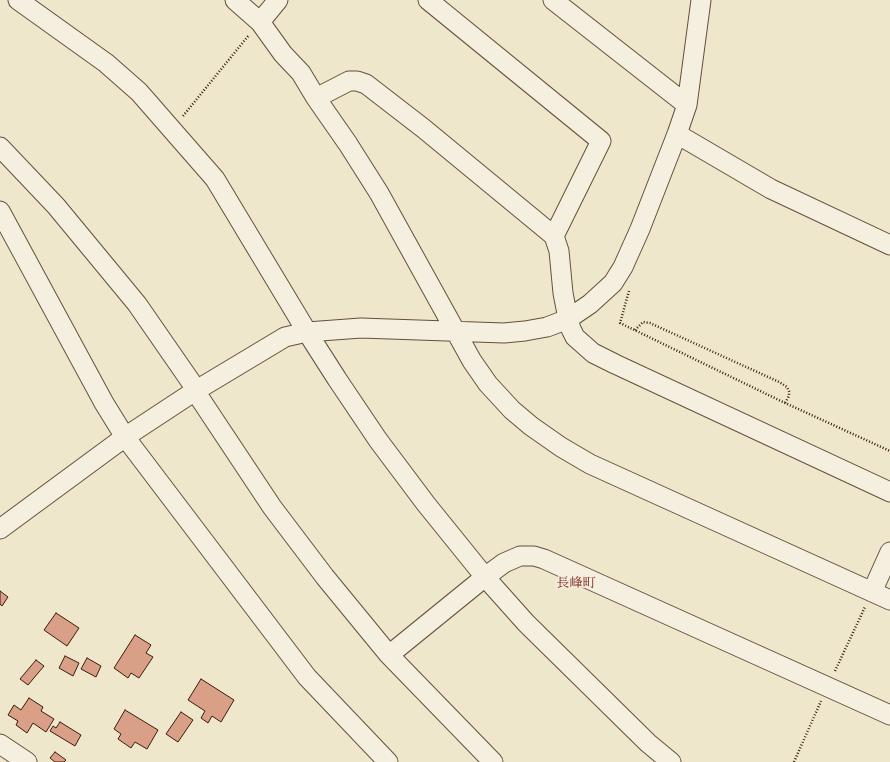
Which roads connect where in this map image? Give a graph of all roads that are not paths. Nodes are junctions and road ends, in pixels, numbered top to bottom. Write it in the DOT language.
graph roads {
  1 [pos="18,0"];
  2 [pos="235,0"];
  3 [pos="278,0"];
  4 [pos="428,0"];
  5 [pos="553,0"];
  6 [pos="701,0"];
  7 [pos="260,22"];
  8 [pos="316,98"];
  9 [pos="687,105"];
  10 [pos="677,134"];
  11 [pos="0,147"];
  12 [pos="0,211"];
  13 [pos="554,236"];
  14 [pos="890,245"];
  15 [pos="568,319"];
  16 [pos="307,332"];
  17 [pos="456,332"];
  18 [pos="195,391"];
  19 [pos="125,437"];
  20 [pos="890,492"];
  21 [pos="0,529"];
  22 [pos="890,552"];
  23 [pos="485,577"];
  24 [pos="872,592"];
  25 [pos="890,600"];
  26 [pos="389,655"];
  27 [pos="890,714"];
  28 [pos="0,744"];
  29 [pos="27,762"];
  30 [pos="388,762"];
  31 [pos="493,762"];
  32 [pos="671,762"];
  1 -- 16 [label="street"];
  2 -- 7 [label="street"];
  3 -- 7 [label="street"];
  4 -- 13 [label="street"];
  5 -- 9 [label="street"];
  6 -- 9 [label="street"];
  7 -- 8 [label="street"];
  8 -- 13 [label="street"];
  8 -- 17 [label="street"];
  9 -- 10 [label="street"];
  10 -- 14 [label="street"];
  10 -- 15 [label="street"];
  11 -- 18 [label="street"];
  12 -- 19 [label="street"];
  13 -- 15 [label="street"];
  15 -- 17 [label="street"];
  15 -- 20 [label="street"];
  16 -- 17 [label="street"];
  16 -- 18 [label="street"];
  16 -- 23 [label="street"];
  17 -- 24 [label="street"];
  18 -- 19 [label="street"];
  18 -- 26 [label="street"];
  19 -- 21 [label="street"];
  19 -- 30 [label="street"];
  22 -- 24 [label="street"];
  23 -- 26 [label="street"];
  23 -- 27 [label="street"];
  23 -- 32 [label="street"];
  24 -- 25 [label="street"];
  26 -- 31 [label="street"];
  28 -- 29 [label="street"];
}
